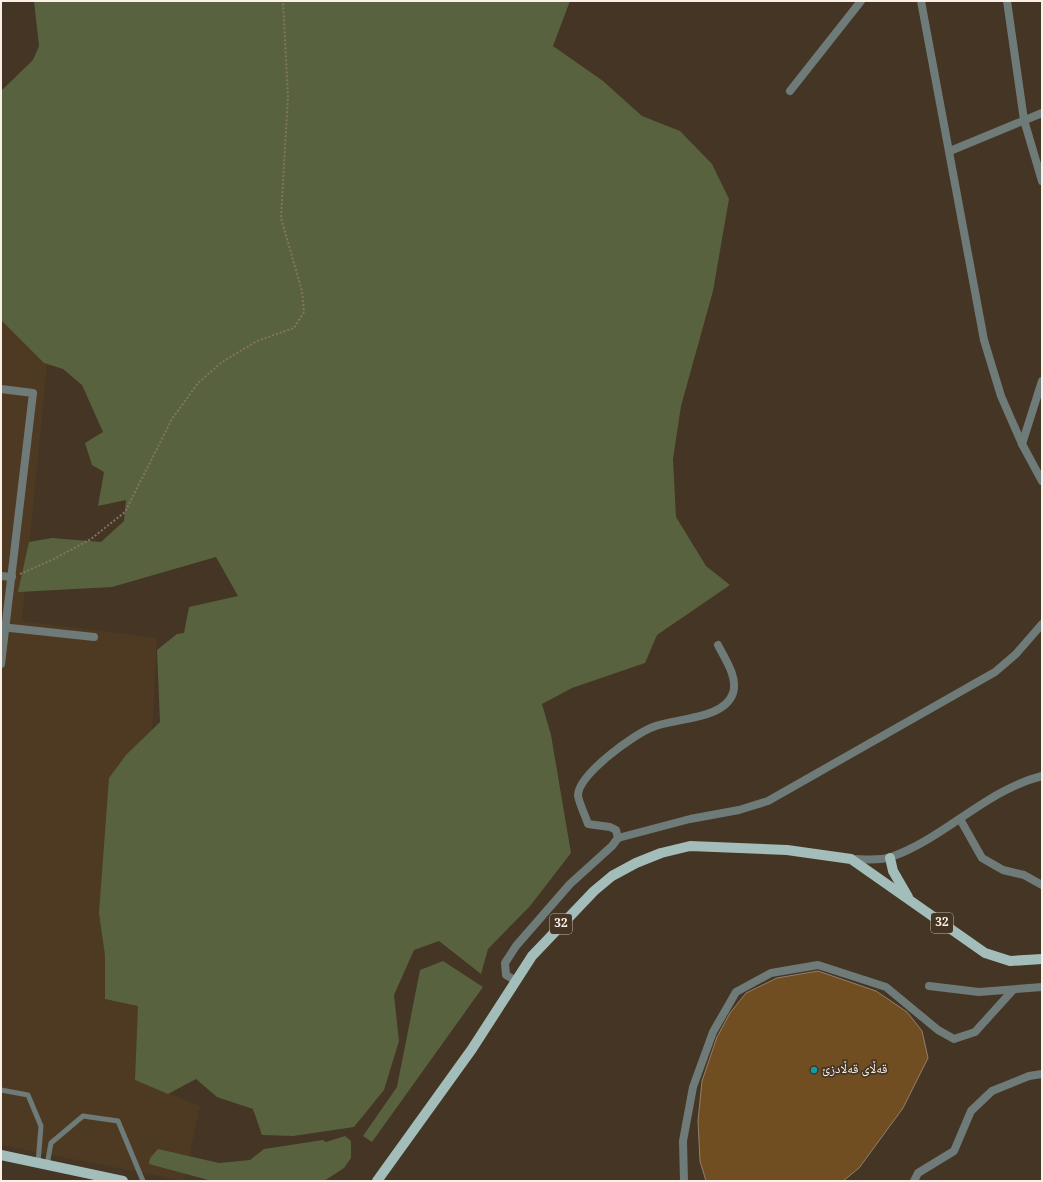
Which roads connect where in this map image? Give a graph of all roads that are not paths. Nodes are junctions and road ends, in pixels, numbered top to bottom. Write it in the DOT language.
graph roads {
  1 [pos="861,1"];
  2 [pos="921,1"];
  3 [pos="1007,1"];
  4 [pos="790,91"];
  5 [pos="1042,113"];
  6 [pos="1024,120"];
  7 [pos="950,151"];
  8 [pos="1042,181"];
  9 [pos="1042,381"];
  10 [pos="1,389"];
  11 [pos="1022,444"];
  12 [pos="1042,480"];
  13 [pos="1,576"];
  14 [pos="12,577"];
  15 [pos="1042,624"];
  16 [pos="3,627"];
  17 [pos="94,637"];
  18 [pos="718,645"];
  19 [pos="1,664"];
  20 [pos="1042,776"];
  21 [pos="960,819"];
  22 [pos="618,838"];
  23 [pos="890,858"];
  24 [pos="851,859"];
  25 [pos="1042,885"];
  26 [pos="911,901"];
  27 [pos="1042,959"];
  28 [pos="516,981"];
  29 [pos="929,986"];
  30 [pos="1042,987"];
  31 [pos="1013,990"];
  32 [pos="1042,1074"];
  33 [pos="1,1090"];
  34 [pos="1,1155"];
  35 [pos="42,1164"];
  36 [pos="123,1181"];
  37 [pos="143,1181"];
  38 [pos="377,1181"];
  39 [pos="684,1181"];
  40 [pos="914,1181"];
  1 -- 4 [label="street"];
  2 -- 7 [label="street"];
  3 -- 6 [label="street"];
  5 -- 6 [label="street"];
  6 -- 7 [label="street"];
  6 -- 8 [label="street"];
  7 -- 11 [label="street"];
  9 -- 11 [label="street"];
  10 -- 14 [label="street"];
  11 -- 12 [label="street"];
  13 -- 14 [label="street"];
  14 -- 16 [label="street"];
  15 -- 22 [label="street"];
  16 -- 17 [label="street"];
  16 -- 19 [label="street"];
  18 -- 22 [label="street"];
  20 -- 21 [label="street"];
  21 -- 23 [label="street"];
  21 -- 25 [label="street"];
  22 -- 28 [label="street"];
  23 -- 24 [label="street"];
  23 -- 26 [label="main road"];
  24 -- 26 [label="main road, 32"];
  24 -- 28 [label="main road, 32"];
  26 -- 27 [label="main road, 32"];
  28 -- 38 [label="main road, 32"];
  29 -- 31 [label="street"];
  30 -- 31 [label="street"];
  31 -- 39 [label="street"];
  32 -- 40 [label="street"];
  33 -- 35 [label="lane"];
  34 -- 35 [label="main road"];
  35 -- 36 [label="main road"];
  35 -- 37 [label="lane"];
}
